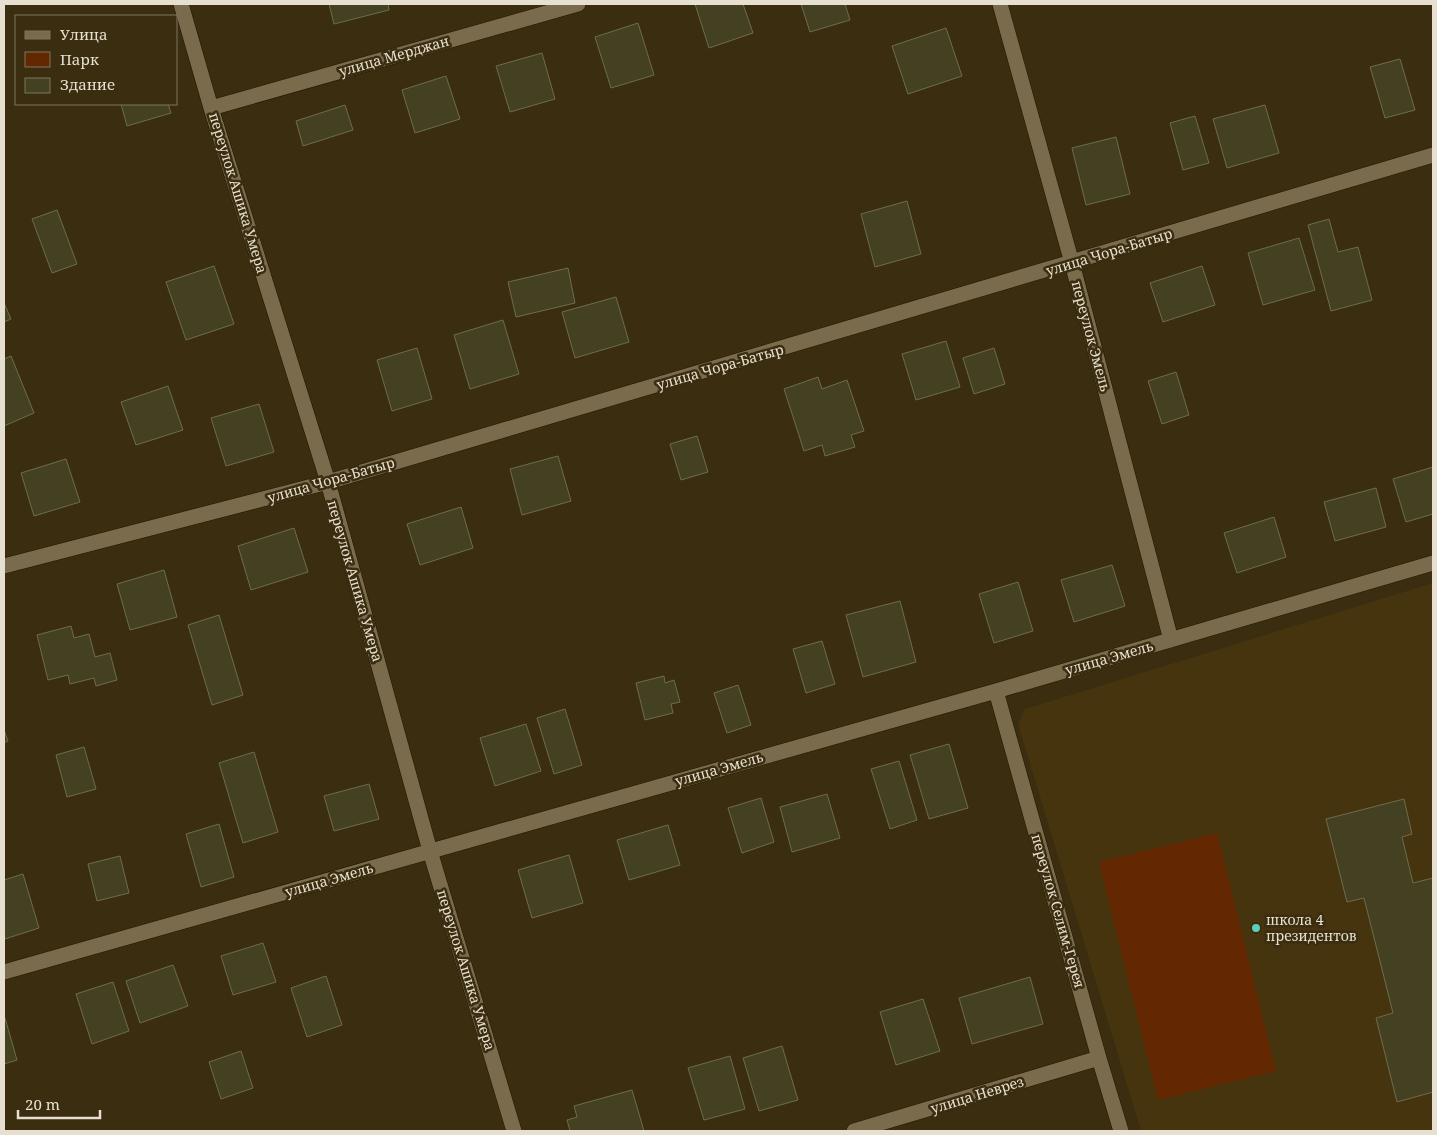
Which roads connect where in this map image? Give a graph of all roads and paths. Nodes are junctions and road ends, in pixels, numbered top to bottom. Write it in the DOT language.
graph roads {
  1 [pos="181,4"];
  2 [pos="578,4"];
  3 [pos="1000,4"];
  4 [pos="211,108"];
  5 [pos="1433,155"];
  6 [pos="1072,263"];
  7 [pos="328,482"];
  8 [pos="1433,563"];
  9 [pos="4,566"];
  10 [pos="1171,640"];
  11 [pos="996,691"];
  12 [pos="430,851"];
  13 [pos="4,972"];
  14 [pos="1099,1058"];
  15 [pos="514,1131"];
  16 [pos="854,1131"];
  17 [pos="1121,1131"];
  1 -- 4 [label="street, переулок Ашика Умера"];
  2 -- 4 [label="street, улица Мерджан"];
  3 -- 6 [label="street, переулок Эмель"];
  4 -- 7 [label="street, переулок Ашика Умера"];
  5 -- 6 [label="street, улица Чора-Батыр"];
  6 -- 7 [label="street, улица Чора-Батыр"];
  6 -- 10 [label="street, переулок Эмель"];
  7 -- 9 [label="street, улица Чора-Батыр"];
  7 -- 12 [label="street, переулок Ашика Умера"];
  8 -- 10 [label="street, улица Эмель"];
  10 -- 11 [label="street, улица Эмель"];
  11 -- 12 [label="street, улица Эмель"];
  11 -- 14 [label="street, переулок Селим-Герея"];
  12 -- 13 [label="street, улица Эмель"];
  12 -- 15 [label="street, переулок Ашика Умера"];
  14 -- 16 [label="street, улица Неврез"];
  14 -- 17 [label="street, переулок Селим-Герея"];
}
